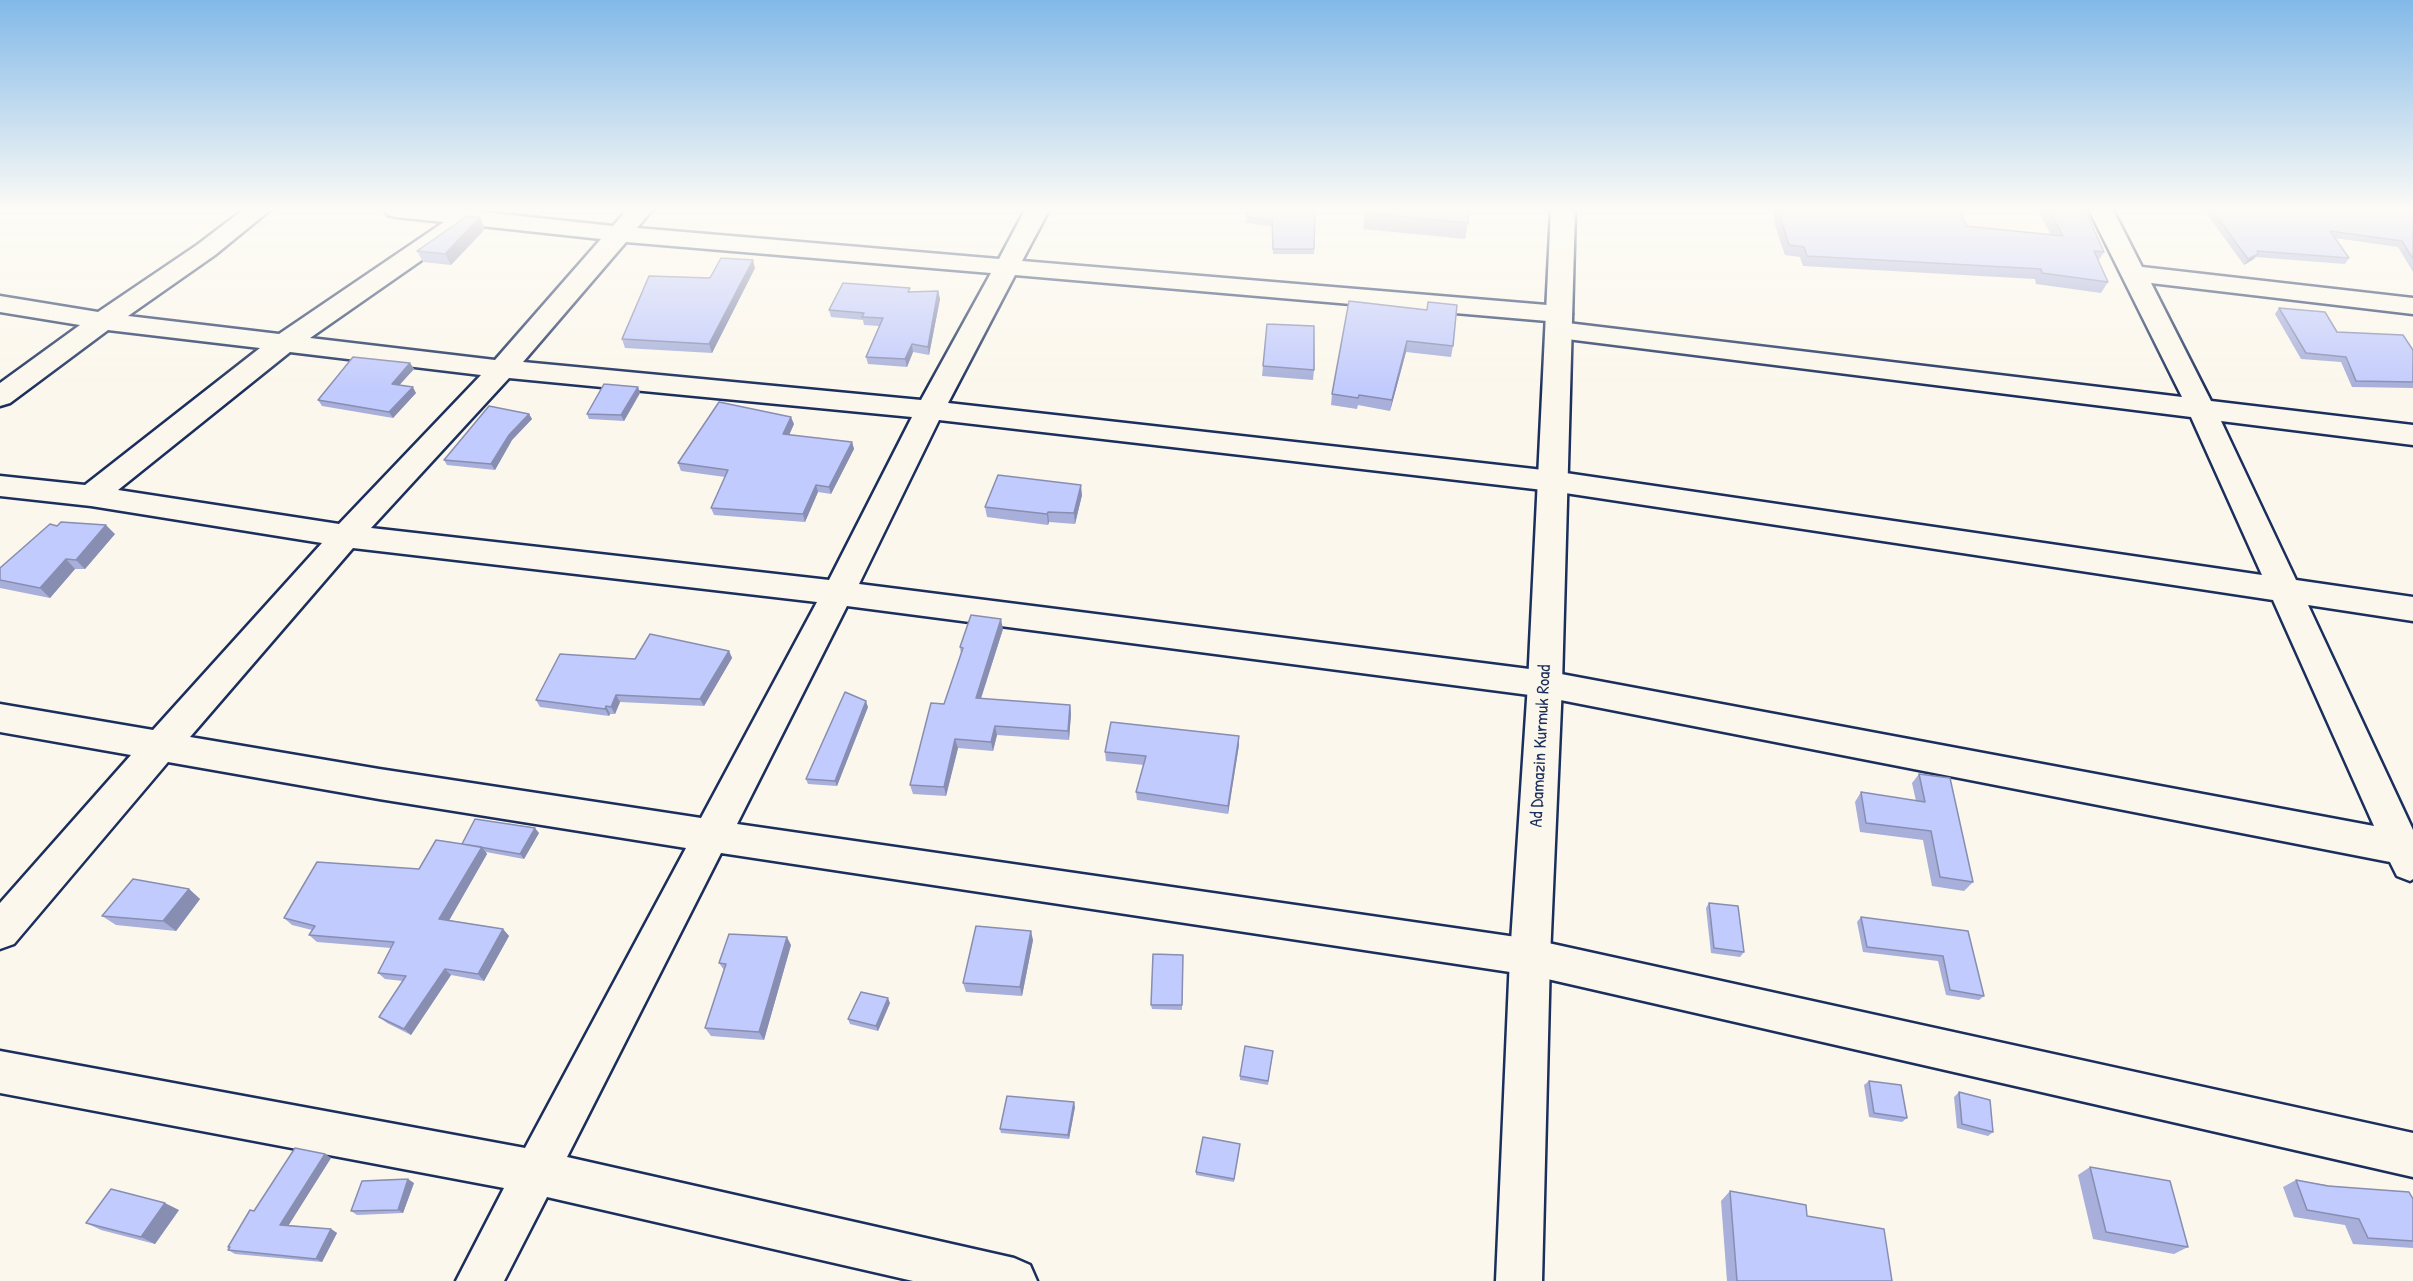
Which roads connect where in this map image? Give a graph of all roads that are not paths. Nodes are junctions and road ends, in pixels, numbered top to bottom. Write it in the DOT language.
graph roads {
  1 [pos="177,270"];
  2 [pos="391,270"];
  3 [pos="589,270"];
  4 [pos="1006,270"];
  5 [pos="1025,270"];
  6 [pos="1561,270"];
  7 [pos="2133,270"];
  8 [pos="2135,274"];
  9 [pos="0,304"];
  10 [pos="2413,306"];
  11 [pos="103,321"];
  12 [pos="1559,322"];
  13 [pos="284,343"];
  14 [pos="502,369"];
  15 [pos="0,397"];
  16 [pos="2202,408"];
  17 [pos="930,410"];
  18 [pos="2413,435"];
  19 [pos="1552,481"];
  20 [pos="0,486"];
  21 [pos="91,496"];
  22 [pos="346,536"];
  23 [pos="2285,592"];
  24 [pos="838,593"];
  25 [pos="2413,609"];
  26 [pos="1545,684"];
  27 [pos="0,718"];
  28 [pos="160,746"];
  29 [pos="712,836"];
  30 [pos="2410,856"];
  31 [pos="0,931"];
  32 [pos="1530,957"];
  33 [pos="0,1072"];
  34 [pos="2413,1155"];
  35 [pos="537,1172"];
  36 [pos="479,1281"];
  37 [pos="1014,1281"];
  38 [pos="1519,1281"];
  1 -- 11 [label="main road"];
  2 -- 13 [label="main road"];
  3 -- 14 [label="main road"];
  4 -- 17 [label="main road"];
  5 -- 12 [label="main road"];
  6 -- 12 [label="main road, Ad Damazin Kurmuk Road"];
  7 -- 8 [label="main road"];
  8 -- 10 [label="main road"];
  8 -- 16 [label="main road"];
  9 -- 11 [label="main road"];
  11 -- 13 [label="main road"];
  11 -- 15 [label="main road"];
  12 -- 16 [label="main road"];
  12 -- 19 [label="main road, Ad Damazin Kurmuk Road"];
  13 -- 14 [label="main road"];
  13 -- 21 [label="main road"];
  14 -- 17 [label="main road"];
  14 -- 22 [label="main road"];
  16 -- 18 [label="main road"];
  16 -- 23 [label="main road"];
  17 -- 19 [label="main road"];
  17 -- 24 [label="main road"];
  19 -- 23 [label="main road"];
  19 -- 26 [label="main road, Ad Damazin Kurmuk Road"];
  20 -- 21 [label="main road"];
  21 -- 22 [label="main road"];
  22 -- 24 [label="main road"];
  22 -- 28 [label="main road"];
  23 -- 25 [label="main road"];
  23 -- 30 [label="main road"];
  24 -- 26 [label="main road"];
  24 -- 29 [label="main road"];
  26 -- 30 [label="main road"];
  26 -- 32 [label="main road, Ad Damazin Kurmuk Road"];
  27 -- 28 [label="main road"];
  28 -- 29 [label="main road"];
  28 -- 31 [label="main road"];
  29 -- 32 [label="main road"];
  29 -- 35 [label="main road"];
  32 -- 34 [label="main road"];
  32 -- 38 [label="main road, Ad Damazin Kurmuk Road"];
  33 -- 35 [label="main road"];
  35 -- 36 [label="main road"];
  35 -- 37 [label="main road"];
}
